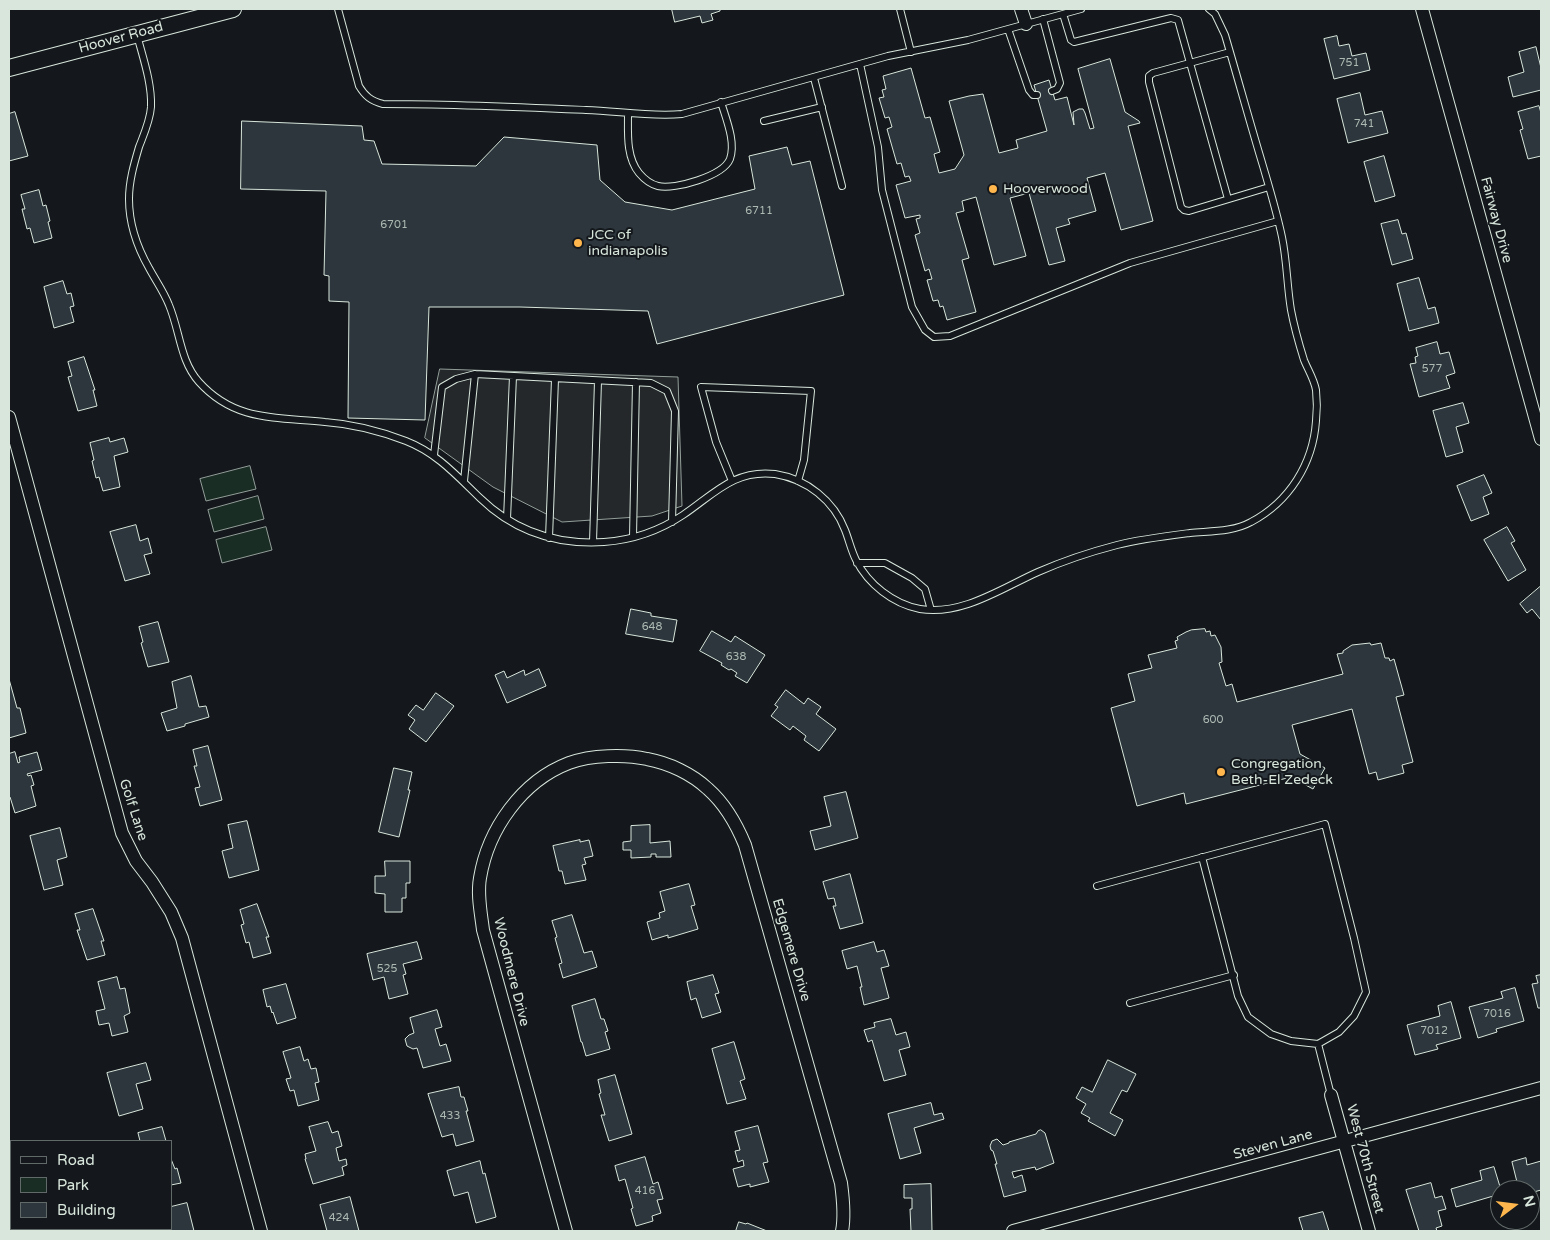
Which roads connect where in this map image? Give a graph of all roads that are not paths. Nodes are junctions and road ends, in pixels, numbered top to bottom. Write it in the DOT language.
graph roads {
  1 [pos="233,9"];
  2 [pos="338,9"];
  3 [pos="900,9"];
  4 [pos="1021,9"];
  5 [pos="1082,9"];
  6 [pos="1209,9"];
  7 [pos="1422,9"];
  8 [pos="1063,14"];
  9 [pos="1043,20"];
  10 [pos="1026,24"];
  11 [pos="1008,29"];
  12 [pos="137,34"];
  13 [pos="911,52"];
  14 [pos="1230,52"];
  15 [pos="1190,63"];
  16 [pos="860,64"];
  17 [pos="9,68"];
  18 [pos="814,78"];
  19 [pos="1052,91"];
  20 [pos="1037,95"];
  21 [pos="721,102"];
  22 [pos="822,107"];
  23 [pos="628,114"];
  24 [pos="764,121"];
  25 [pos="842,186"];
  26 [pos="1269,187"];
  27 [pos="1228,199"];
  28 [pos="1278,221"];
  29 [pos="475,374"];
  30 [pos="513,376"];
  31 [pos="554,378"];
  32 [pos="598,381"];
  33 [pos="636,382"];
  34 [pos="9,417"];
  35 [pos="1541,439"];
  36 [pos="434,455"];
  37 [pos="464,481"];
  38 [pos="732,481"];
  39 [pos="798,481"];
  40 [pos="506,519"];
  41 [pos="672,522"];
  42 [pos="633,537"];
  43 [pos="549,538"];
  44 [pos="593,542"];
  45 [pos="857,563"];
  46 [pos="931,610"];
  47 [pos="611,756"];
  48 [pos="1202,857"];
  49 [pos="1097,886"];
  50 [pos="1234,975"];
  51 [pos="1130,1003"];
  52 [pos="1318,1044"];
  53 [pos="1541,1088"];
  54 [pos="1332,1095"];
  55 [pos="1345,1142"];
  56 [pos="261,1231"];
  57 [pos="566,1231"];
  58 [pos="842,1231"];
  59 [pos="1013,1231"];
  60 [pos="1369,1231"];
  1 -- 12 [label="street, Hoover Road"];
  2 -- 23 [label="lane"];
  3 -- 13 [label="lane"];
  4 -- 10 [label="street"];
  5 -- 8 [label="lane"];
  6 -- 14 [label="lane"];
  7 -- 35 [label="street, Fairway Drive"];
  8 -- 9 [label="lane"];
  8 -- 15 [label="lane"];
  9 -- 10 [label="lane"];
  9 -- 19 [label="lane"];
  10 -- 11 [label="lane"];
  11 -- 13 [label="lane"];
  11 -- 20 [label="lane"];
  12 -- 17 [label="street, Hoover Road"];
  12 -- 36 [label="lane"];
  13 -- 16 [label="lane"];
  14 -- 15 [label="lane"];
  14 -- 26 [label="lane"];
  15 -- 27 [label="lane"];
  15 -- 27 [label="lane"];
  16 -- 18 [label="lane"];
  16 -- 28 [label="lane"];
  18 -- 21 [label="lane"];
  18 -- 22 [label="lane"];
  21 -- 23 [label="lane"];
  21 -- 23 [label="lane"];
  22 -- 24 [label="lane"];
  22 -- 25 [label="lane"];
  26 -- 27 [label="lane"];
  26 -- 28 [label="lane"];
  28 -- 46 [label="lane"];
  29 -- 30 [label="lane"];
  29 -- 36 [label="lane"];
  29 -- 37 [label="lane"];
  30 -- 31 [label="lane"];
  30 -- 40 [label="lane"];
  31 -- 32 [label="lane"];
  31 -- 43 [label="lane"];
  32 -- 33 [label="lane"];
  32 -- 44 [label="lane"];
  33 -- 41 [label="lane"];
  33 -- 42 [label="lane"];
  34 -- 56 [label="street, Golf Lane"];
  36 -- 37 [label="lane"];
  37 -- 40 [label="lane"];
  38 -- 39 [label="lane"];
  38 -- 39 [label="lane"];
  38 -- 41 [label="lane"];
  39 -- 45 [label="lane"];
  40 -- 43 [label="lane"];
  41 -- 42 [label="lane"];
  42 -- 44 [label="lane"];
  43 -- 44 [label="lane"];
  45 -- 46 [label="lane"];
  45 -- 46 [label="lane"];
  47 -- 57 [label="street, Woodmere Drive"];
  47 -- 58 [label="street, Edgemere Drive"];
  48 -- 49 [label="lane"];
  48 -- 50 [label="lane"];
  48 -- 52 [label="lane"];
  50 -- 51 [label="lane"];
  50 -- 52 [label="lane"];
  52 -- 54 [label="lane"];
  53 -- 55 [label="street, Steven Lane"];
  54 -- 55 [label="street, West 70th Street"];
  55 -- 59 [label="street, Steven Lane"];
  55 -- 60 [label="street, West 70th Street"];
}
